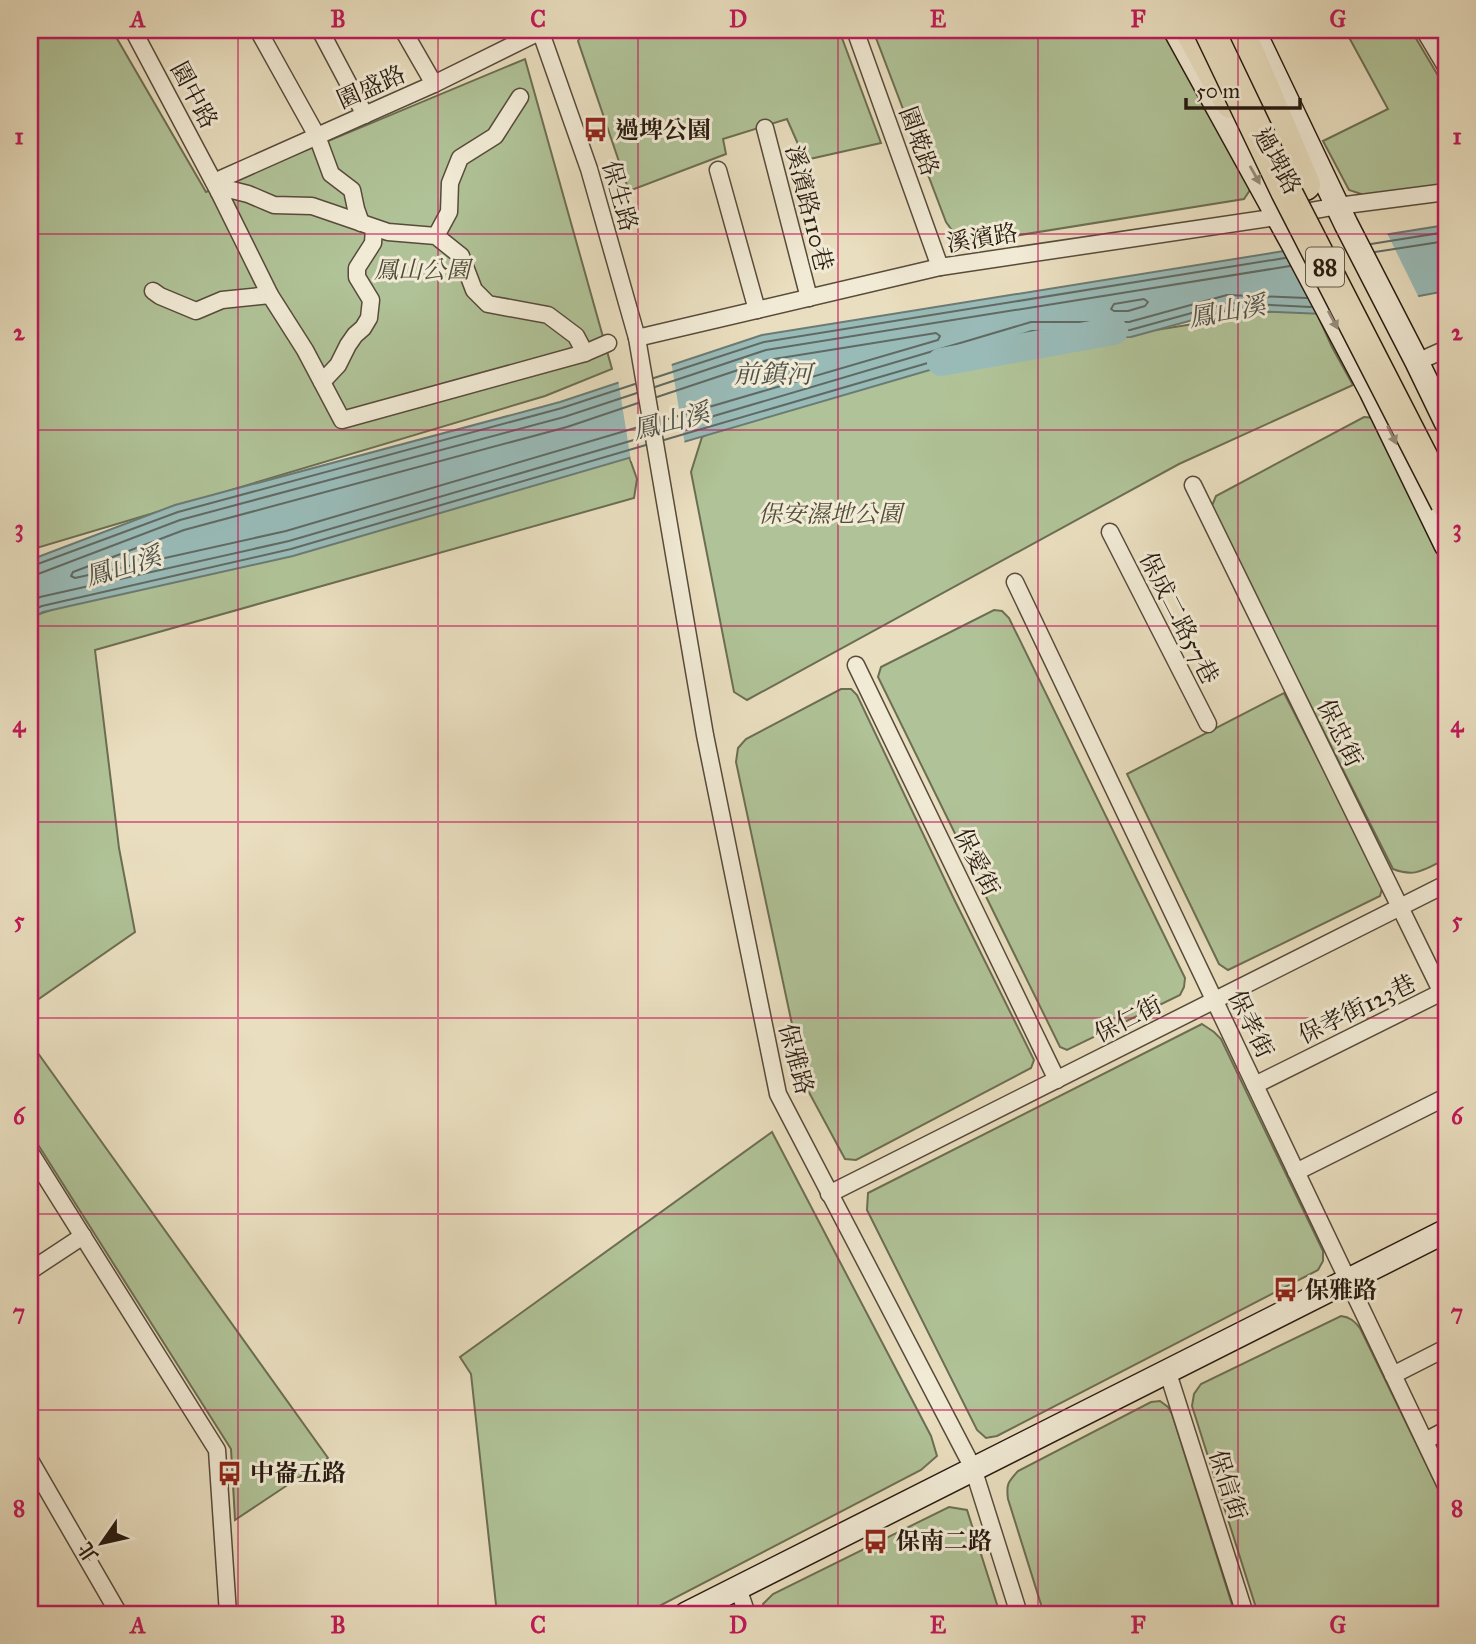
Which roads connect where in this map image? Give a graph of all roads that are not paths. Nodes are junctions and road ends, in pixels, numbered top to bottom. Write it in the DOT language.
graph roads {
  1 [pos="134,30"];
  2 [pos="257,30"];
  3 [pos="320,30"];
  4 [pos="403,30"];
  5 [pos="542,30"];
  6 [pos="855,30"];
  7 [pos="1175,30"];
  8 [pos="1190,30"];
  9 [pos="1209,30"];
  10 [pos="1227,30"];
  11 [pos="1239,30"];
  12 [pos="1253,30"];
  13 [pos="1424,30"];
  14 [pos="1446,67"];
  15 [pos="434,84"];
  16 [pos="520,97"];
  17 [pos="365,115"];
  18 [pos="765,128"];
  19 [pos="317,136"];
  20 [pos="718,170"];
  21 [pos="217,187"];
  22 [pos="1446,192"];
  23 [pos="1289,198"];
  24 [pos="1338,206"];
  25 [pos="368,225"];
  26 [pos="436,236"];
  27 [pos="940,267"];
  28 [pos="153,290"];
  29 [pos="270,295"];
  30 [pos="809,298"];
  31 [pos="757,310"];
  32 [pos="637,338"];
  33 [pos="608,343"];
  34 [pos="1446,349"];
  35 [pos="585,353"];
  36 [pos="1417,362"];
  37 [pos="322,382"];
  38 [pos="1446,422"];
  39 [pos="1446,461"];
  40 [pos="659,472"];
  41 [pos="1193,485"];
  42 [pos="1446,502"];
  43 [pos="1110,532"];
  44 [pos="1446,545"];
  45 [pos="1015,582"];
  46 [pos="856,665"];
  47 [pos="1208,724"];
  48 [pos="1446,884"];
  49 [pos="1401,907"];
  50 [pos="1444,996"];
  51 [pos="1214,1000"];
  52 [pos="1057,1080"];
  53 [pos="1255,1085"];
  54 [pos="1446,1097"];
  55 [pos="30,1152"];
  56 [pos="1296,1172"];
  57 [pos="829,1194"];
  58 [pos="1446,1231"];
  59 [pos="83,1236"];
  60 [pos="30,1271"];
  61 [pos="1349,1280"];
  62 [pos="1446,1348"];
  63 [pos="1167,1370"];
  64 [pos="1393,1375"];
  65 [pos="1446,1430"];
  66 [pos="1425,1441"];
  67 [pos="30,1460"];
  68 [pos="973,1468"];
  69 [pos="1446,1486"];
  70 [pos="738,1588"];
  71 [pos="119,1614"];
  72 [pos="228,1614"];
  73 [pos="686,1614"];
  74 [pos="747,1614"];
  75 [pos="1019,1614"];
  76 [pos="1245,1614"];
  1 -- 21 [label="street, 園中路"];
  2 -- 19 [label="street"];
  3 -- 17 [label="street"];
  4 -- 15 [label="street"];
  5 -- 15 [label="street, 園盛路"];
  5 -- 32 [label="street, 保生路"];
  6 -- 27 [label="street, 園墘路"];
  7 -- 23 [label="main road, 過埤路, one-way"];
  8 -- 23 [label="highway, bridge"];
  9 -- 23 [label="highway, 88, bridge"];
  10 -- 23 [label="highway, 88"];
  11 -- 23 [label="highway"];
  12 -- 24 [label="main road, 過埤路"];
  13 -- 14 [label="street"];
  15 -- 17 [label="street, 園盛路"];
  16 -- 26 [label="street"];
  17 -- 19 [label="street, 園盛路"];
  18 -- 30 [label="street, 溪濱路110巷"];
  19 -- 21 [label="street, 園盛路"];
  19 -- 25 [label="street"];
  20 -- 31 [label="street"];
  21 -- 25 [label="street"];
  21 -- 29 [label="street, 園中路"];
  22 -- 24 [label="street, 溪濱路"];
  23 -- 24 [label="street, 溪濱路"];
  23 -- 27 [label="street, 溪濱路"];
  23 -- 39 [label="highway, 88"];
  23 -- 42 [label="highway, 88, bridge"];
  23 -- 44 [label="main road, 過埤路, one-way"];
  24 -- 36 [label="main road, 過埤路"];
  25 -- 26 [label="street"];
  25 -- 37 [label="street"];
  26 -- 35 [label="street"];
  27 -- 30 [label="street, 溪濱路"];
  28 -- 29 [label="street"];
  29 -- 37 [label="street, 園中路"];
  30 -- 31 [label="street, 溪濱路"];
  31 -- 32 [label="street, 溪濱路"];
  32 -- 40 [label="street, 保生路"];
  33 -- 35 [label="street"];
  34 -- 36 [label="street"];
  35 -- 37 [label="street, 園中路"];
  36 -- 38 [label="main road"];
  40 -- 57 [label="street, 保雅路"];
  41 -- 49 [label="street, 保忠街"];
  43 -- 47 [label="street, 保成二路57巷"];
  45 -- 51 [label="street, 保孝街"];
  46 -- 52 [label="street, 保愛街"];
  48 -- 49 [label="street, 保仁街"];
  49 -- 50 [label="street, 保忠街"];
  49 -- 51 [label="street, 保仁街"];
  50 -- 53 [label="street, 保孝街123巷"];
  51 -- 52 [label="street, 保仁街"];
  51 -- 53 [label="street, 保孝街"];
  52 -- 57 [label="street, 保仁街"];
  53 -- 56 [label="street, 保孝街"];
  54 -- 56 [label="street"];
  55 -- 59 [label="street"];
  56 -- 61 [label="street, 保孝街"];
  57 -- 68 [label="street, 保雅路"];
  58 -- 61 [label="main road"];
  59 -- 60 [label="street"];
  59 -- 72 [label="street"];
  61 -- 63 [label="main road"];
  61 -- 64 [label="street, 保孝街"];
  62 -- 64 [label="street"];
  63 -- 68 [label="main road"];
  63 -- 76 [label="street, 保信街"];
  64 -- 66 [label="street, 保孝街"];
  65 -- 66 [label="street"];
  66 -- 69 [label="street, 保孝街"];
  67 -- 71 [label="street"];
  68 -- 70 [label="main road"];
  68 -- 75 [label="street, 保雅路"];
  70 -- 73 [label="main road"];
  70 -- 74 [label="street"];
}
